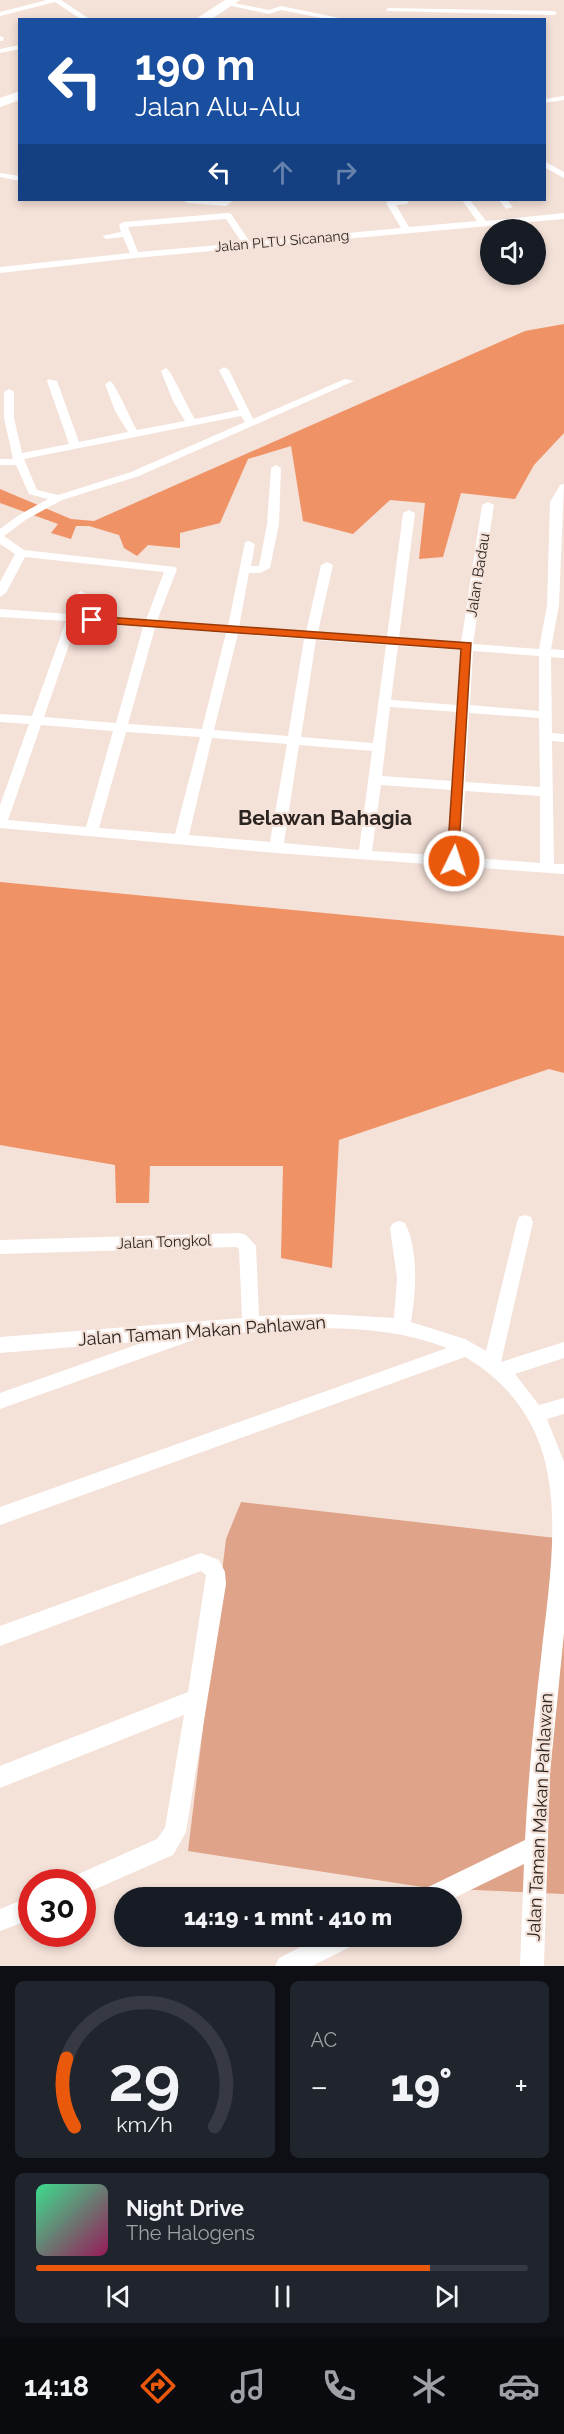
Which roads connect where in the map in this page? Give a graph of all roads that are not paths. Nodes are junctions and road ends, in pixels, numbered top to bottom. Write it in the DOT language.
graph roads {
  1 [pos="56,0"];
  2 [pos="394,2"];
  3 [pos="229,4"];
  4 [pos="21,10"];
  5 [pos="387,10"];
  6 [pos="554,13"];
  7 [pos="0,14"];
  8 [pos="28,15"];
  9 [pos="85,18"];
  10 [pos="208,18"];
  11 [pos="278,18"];
  12 [pos="335,18"];
  13 [pos="386,18"];
  14 [pos="18,47"];
  15 [pos="0,51"];
  16 [pos="18,96"];
  17 [pos="564,98"];
  18 [pos="546,99"];
  19 [pos="0,103"];
  20 [pos="546,165"];
  21 [pos="0,175"];
  22 [pos="564,176"];
  23 [pos="18,178"];
  24 [pos="192,201"];
  25 [pos="203,201"];
  26 [pos="229,201"];
  27 [pos="404,201"];
  28 [pos="467,201"];
  29 [pos="564,216"];
  30 [pos="188,218"];
  31 [pos="480,219"];
  32 [pos="529,219"];
  33 [pos="480,223"];
  34 [pos="406,230"];
  35 [pos="126,234"];
  36 [pos="106,236"];
  37 [pos="247,244"];
  38 [pos="135,255"];
  39 [pos="0,270"];
  40 [pos="224,370"];
  41 [pos="166,371"];
  42 [pos="52,381"];
  43 [pos="349,381"];
  44 [pos="110,384"];
  45 [pos="9,392"];
  46 [pos="245,412"];
  47 [pos="250,423"];
  48 [pos="187,424"];
  49 [pos="4,425"];
  50 [pos="134,434"];
  51 [pos="201,444"];
  52 [pos="75,446"];
  53 [pos="18,460"];
  54 [pos="0,462"];
  55 [pos="276,468"];
  56 [pos="564,487"];
  57 [pos="53,500"];
  58 [pos="488,505"];
  59 [pos="409,513"];
  60 [pos="0,536"];
  61 [pos="249,544"];
  62 [pos="21,553"];
  63 [pos="327,565"];
  64 [pos="6,567"];
  65 [pos="245,569"];
  66 [pos="0,593"];
  67 [pos="81,595"];
  68 [pos="0,613"];
  69 [pos="72,618"];
  70 [pos="150,624"];
  71 [pos="233,629"];
  72 [pos="311,635"];
  73 [pos="391,640"];
  74 [pos="467,646"];
  75 [pos="545,651"];
  76 [pos="564,654"];
  77 [pos="384,703"];
  78 [pos="464,709"];
  79 [pos="546,715"];
  80 [pos="0,718"];
  81 [pos="37,721"];
  82 [pos="121,728"];
  83 [pos="208,733"];
  84 [pos="547,737"];
  85 [pos="564,738"];
  86 [pos="293,739"];
  87 [pos="378,747"];
  88 [pos="374,780"];
  89 [pos="459,786"];
  90 [pos="547,792"];
  91 [pos="0,824"];
  92 [pos="91,833"];
  93 [pos="181,839"];
  94 [pos="276,848"];
  95 [pos="365,855"];
  96 [pos="454,861"];
  97 [pos="547,868"];
  98 [pos="564,869"];
  99 [pos="525,1222"];
  100 [pos="399,1228"];
  101 [pos="0,1247"];
  102 [pos="251,1324"];
  103 [pos="401,1327"];
  104 [pos="204,1329"];
  105 [pos="0,1345"];
  106 [pos="465,1349"];
  107 [pos="564,1350"];
  108 [pos="497,1366"];
  109 [pos="0,1401"];
  110 [pos="564,1406"];
  111 [pos="535,1414"];
  112 [pos="563,1512"];
  113 [pos="0,1516"];
  114 [pos="0,1636"];
  115 [pos="195,1700"];
  116 [pos="0,1777"];
  117 [pos="537,1846"];
  118 [pos="96,1878"];
  119 [pos="453,1887"];
  120 [pos="18,1912"];
  121 [pos="0,1920"];
  122 [pos="325,1947"];
  123 [pos="286,1966"];
  124 [pos="532,1966"];
  1 -- 4 [label="street"];
  1 -- 9 [label="street"];
  2 -- 5 [label="street"];
  3 -- 10 [label="highway"];
  3 -- 11 [label="street"];
  3 -- 12 [label="street"];
  4 -- 7 [label="street"];
  4 -- 8 [label="street"];
  5 -- 6 [label="street"];
  5 -- 13 [label="street"];
  14 -- 15 [label="street"];
  16 -- 19 [label="highway"];
  17 -- 18 [label="street"];
  20 -- 22 [label="street"];
  21 -- 23 [label="street"];
  24 -- 30 [label="street"];
  25 -- 26 [label="street"];
  27 -- 34 [label="street"];
  28 -- 31 [label="street"];
  29 -- 32 [label="street, Jalan PLTU Sicanang"];
  30 -- 35 [label="street"];
  30 -- 37 [label="street"];
  33 -- 34 [label="street, Jalan PLTU Sicanang"];
  34 -- 37 [label="street, Jalan PLTU Sicanang"];
  35 -- 36 [label="street"];
  35 -- 38 [label="street"];
  37 -- 38 [label="street, Jalan PLTU Sicanang"];
  38 -- 39 [label="street, Jalan PLTU Sicanang"];
  40 -- 46 [label="street"];
  41 -- 48 [label="street"];
  42 -- 52 [label="street"];
  43 -- 47 [label="street"];
  44 -- 50 [label="street"];
  45 -- 49 [label="street"];
  46 -- 47 [label="street"];
  46 -- 48 [label="street"];
  47 -- 51 [label="street"];
  48 -- 50 [label="street"];
  48 -- 51 [label="street"];
  49 -- 53 [label="street"];
  50 -- 52 [label="street"];
  51 -- 57 [label="street"];
  52 -- 53 [label="street"];
  53 -- 54 [label="street"];
  53 -- 57 [label="street"];
  55 -- 65 [label="street"];
  56 -- 75 [label="street"];
  57 -- 60 [label="street"];
  58 -- 74 [label="street, Jalan Badau"];
  59 -- 73 [label="street"];
  60 -- 62 [label="street"];
  61 -- 65 [label="street"];
  62 -- 64 [label="street"];
  62 -- 70 [label="street"];
  63 -- 72 [label="street"];
  64 -- 66 [label="street"];
  65 -- 71 [label="street"];
  67 -- 69 [label="street"];
  68 -- 69 [label="street"];
  69 -- 70 [label="street"];
  69 -- 81 [label="street"];
  70 -- 71 [label="street"];
  70 -- 82 [label="street"];
  71 -- 72 [label="street"];
  71 -- 83 [label="street"];
  72 -- 73 [label="street"];
  72 -- 86 [label="street"];
  73 -- 74 [label="street"];
  73 -- 77 [label="street"];
  74 -- 75 [label="street"];
  74 -- 78 [label="street, Jalan Badau"];
  75 -- 76 [label="street"];
  75 -- 79 [label="street"];
  77 -- 78 [label="street"];
  77 -- 87 [label="street"];
  78 -- 79 [label="street"];
  78 -- 89 [label="street, Jalan Badau"];
  79 -- 84 [label="street"];
  80 -- 81 [label="street"];
  81 -- 82 [label="street"];
  81 -- 91 [label="street"];
  82 -- 83 [label="street"];
  82 -- 92 [label="street"];
  83 -- 86 [label="street"];
  83 -- 93 [label="street"];
  84 -- 85 [label="street"];
  84 -- 90 [label="street"];
  86 -- 87 [label="street"];
  86 -- 94 [label="street"];
  87 -- 88 [label="street"];
  88 -- 89 [label="street"];
  88 -- 95 [label="street"];
  89 -- 90 [label="street"];
  89 -- 96 [label="street, Jalan Badau"];
  90 -- 97 [label="street"];
  91 -- 92 [label="street"];
  92 -- 93 [label="street"];
  93 -- 94 [label="street"];
  94 -- 95 [label="street"];
  95 -- 96 [label="street"];
  96 -- 97 [label="street"];
  97 -- 98 [label="street"];
  99 -- 108 [label="street"];
  100 -- 103 [label="street"];
  101 -- 102 [label="street, Jalan Tongkol"];
  102 -- 103 [label="street, Jalan Taman Makan Pahlawan"];
  102 -- 104 [label="street, Jalan Taman Makan Pahlawan"];
  103 -- 106 [label="street, Jalan Taman Makan Pahlawan"];
  104 -- 105 [label="street, Jalan Taman Makan Pahlawan"];
  104 -- 109 [label="street"];
  106 -- 108 [label="street, Jalan Taman Makan Pahlawan"];
  106 -- 113 [label="street"];
  107 -- 108 [label="street"];
  108 -- 111 [label="street, Jalan Taman Makan Pahlawan"];
  110 -- 111 [label="street"];
  111 -- 112 [label="street, Jalan Taman Makan Pahlawan"];
  112 -- 117 [label="street, Jalan Taman Makan Pahlawan"];
  114 -- 115 [label="street"];
  115 -- 116 [label="street"];
  115 -- 118 [label="street"];
  117 -- 119 [label="street"];
  117 -- 124 [label="street, Jalan Taman Makan Pahlawan"];
  120 -- 121 [label="street"];
  122 -- 123 [label="street"];
}
